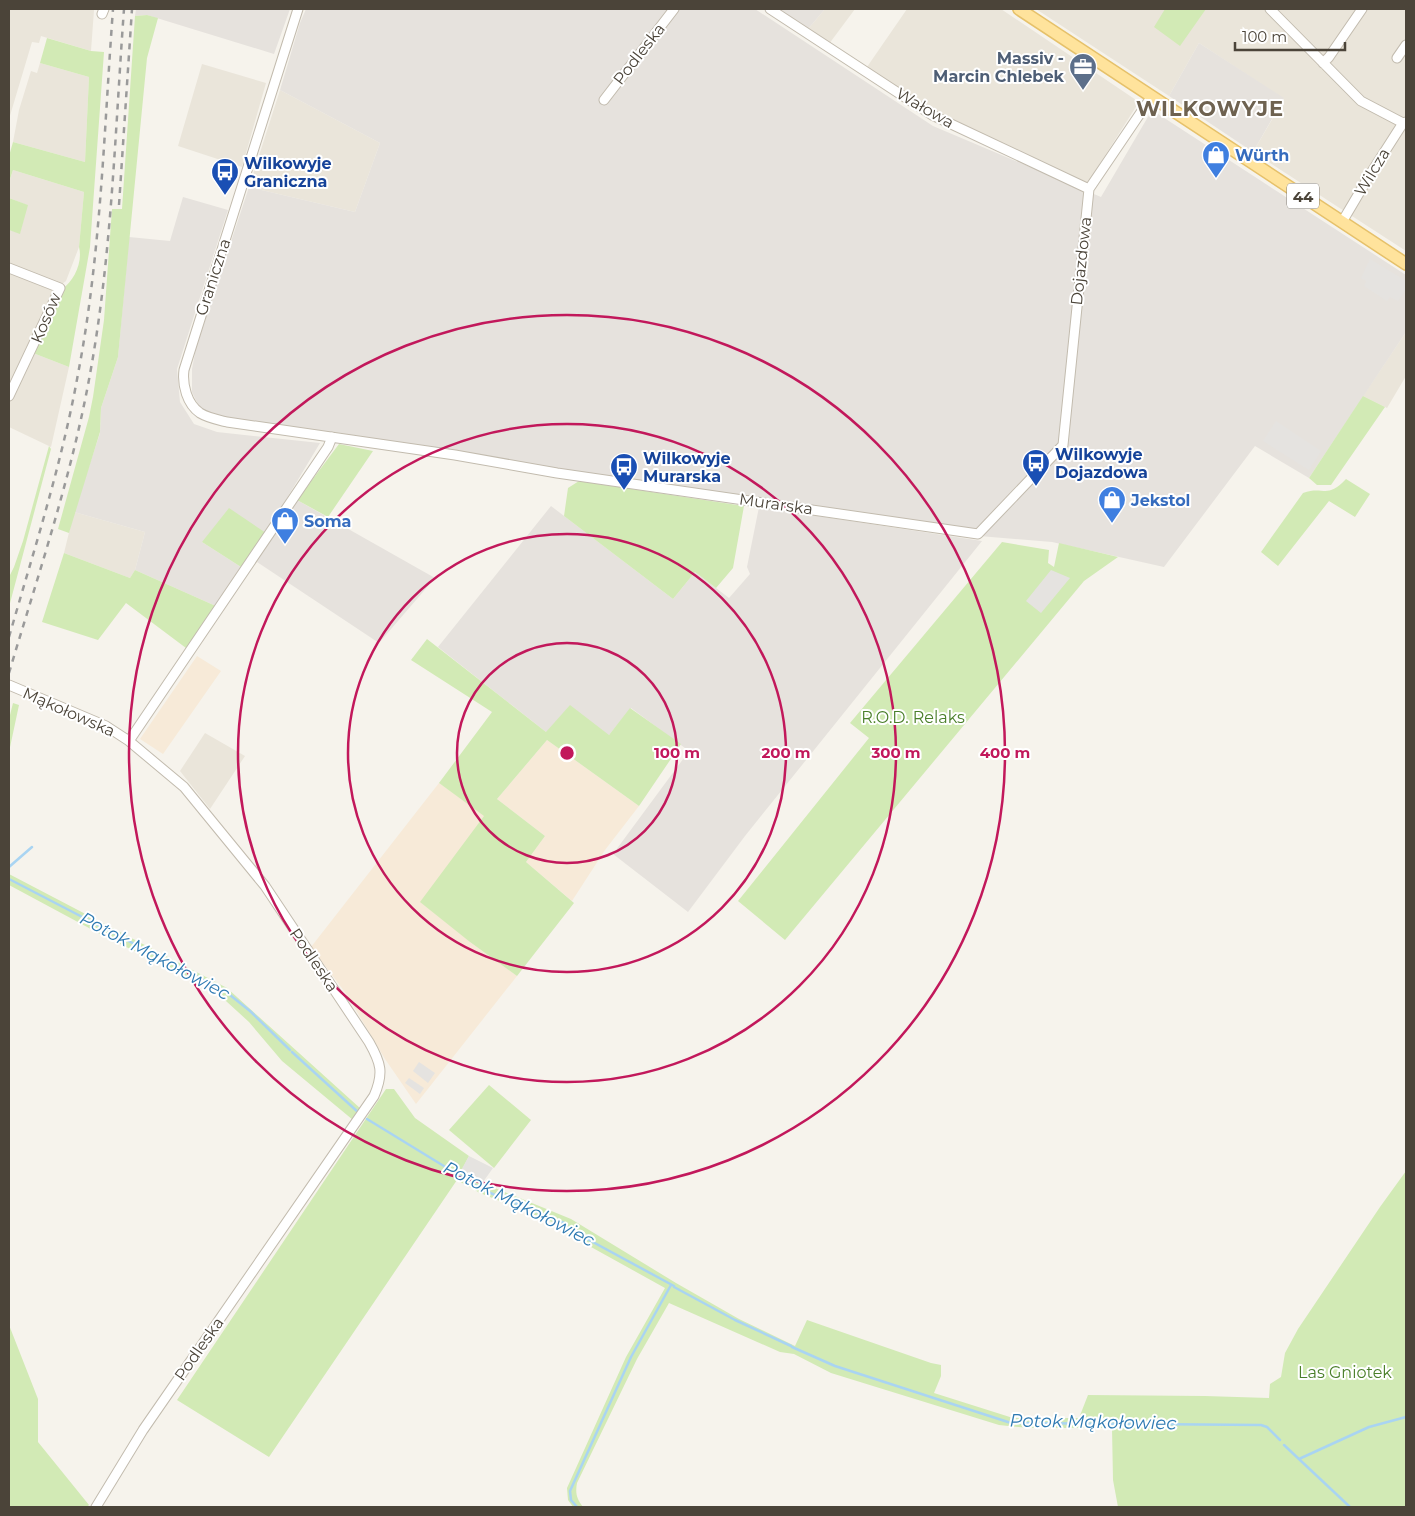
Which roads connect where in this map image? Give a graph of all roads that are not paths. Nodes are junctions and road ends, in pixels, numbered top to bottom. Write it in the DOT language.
graph roads {
  1 [pos="298,9"];
  2 [pos="674,9"];
  3 [pos="770,9"];
  4 [pos="1019,9"];
  5 [pos="1270,9"];
  6 [pos="1362,9"];
  7 [pos="1406,44"];
  8 [pos="1397,58"];
  9 [pos="1323,63"];
  10 [pos="1152,96"];
  11 [pos="604,100"];
  12 [pos="1405,122"];
  13 [pos="1088,190"];
  14 [pos="1342,222"];
  15 [pos="1406,264"];
  16 [pos="9,268"];
  17 [pos="9,396"];
  18 [pos="332,437"];
  19 [pos="1063,445"];
  20 [pos="9,685"];
  21 [pos="129,741"];
  22 [pos="96,1507"];
  1 -- 18 [label="street, Graniczna"];
  2 -- 11 [label="street, Podleska"];
  3 -- 13 [label="street, Wałowa"];
  4 -- 10 [label="main road, 44"];
  5 -- 9 [label="street"];
  6 -- 9 [label="street"];
  7 -- 8 [label="street"];
  9 -- 12 [label="street"];
  10 -- 13 [label="street, Dojazdowa"];
  10 -- 14 [label="main road, 44"];
  12 -- 14 [label="street, Wilcza"];
  13 -- 19 [label="street, Dojazdowa"];
  14 -- 15 [label="main road, 44"];
  16 -- 17 [label="street, Kosów"];
  18 -- 19 [label="street, Murarska"];
  18 -- 21 [label="street"];
  20 -- 21 [label="street, Mąkołowska"];
  21 -- 22 [label="street, Podleska"];
}
